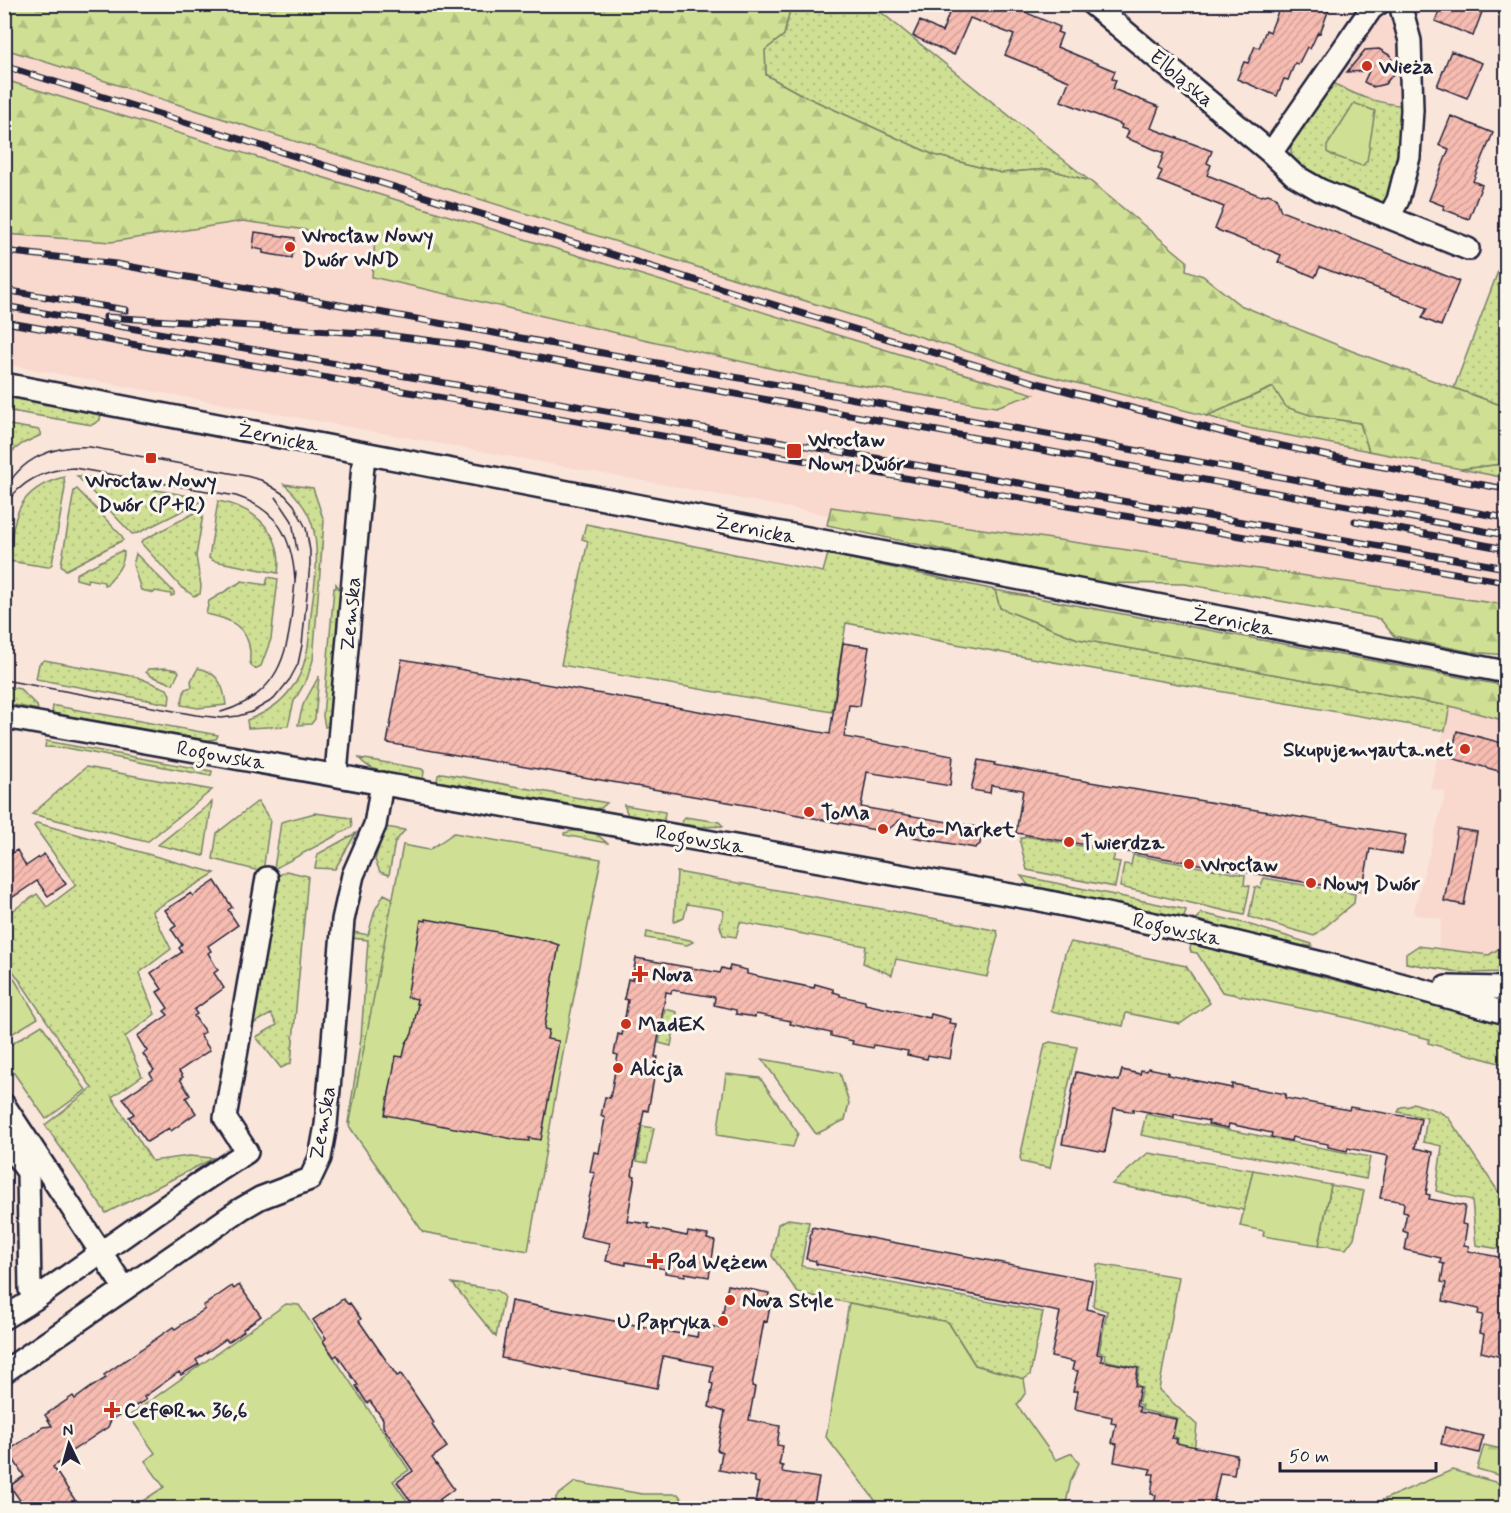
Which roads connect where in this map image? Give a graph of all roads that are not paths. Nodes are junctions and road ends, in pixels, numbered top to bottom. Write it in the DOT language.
graph roads {
  1 [pos="1092,4"];
  2 [pos="1378,4"];
  3 [pos="1400,4"];
  4 [pos="1271,153"];
  5 [pos="1389,217"];
  6 [pos="1468,249"];
  7 [pos="4,384"];
  8 [pos="364,454"];
  9 [pos="1506,672"];
  10 [pos="4,717"];
  11 [pos="336,774"];
  12 [pos="382,783"];
  13 [pos="267,878"];
  14 [pos="1391,981"];
  15 [pos="1506,988"];
  16 [pos="1506,1013"];
  17 [pos="4,1105"];
  18 [pos="4,1139"];
  19 [pos="100,1252"];
  20 [pos="125,1288"];
  21 [pos="35,1299"];
  22 [pos="4,1318"];
  23 [pos="4,1372"];
  1 -- 4 [label="street, Elbląska"];
  2 -- 4 [label="street"];
  3 -- 5 [label="street"];
  4 -- 5 [label="street, Elbląska"];
  5 -- 6 [label="street, Elbląska"];
  7 -- 8 [label="street, Żernicka"];
  8 -- 9 [label="street, Żernicka"];
  8 -- 11 [label="street, Zemska"];
  10 -- 11 [label="street, Rogowska"];
  11 -- 12 [label="street, Rogowska"];
  12 -- 14 [label="street, Rogowska"];
  12 -- 20 [label="street, Zemska"];
  13 -- 19 [label="street"];
  14 -- 15 [label="street, Rogowska"];
  14 -- 16 [label="street, Rogowska"];
  17 -- 19 [label="street"];
  18 -- 21 [label="street"];
  19 -- 20 [label="street"];
  19 -- 21 [label="street"];
  20 -- 23 [label="street, Zemska"];
  21 -- 22 [label="street"];
}
